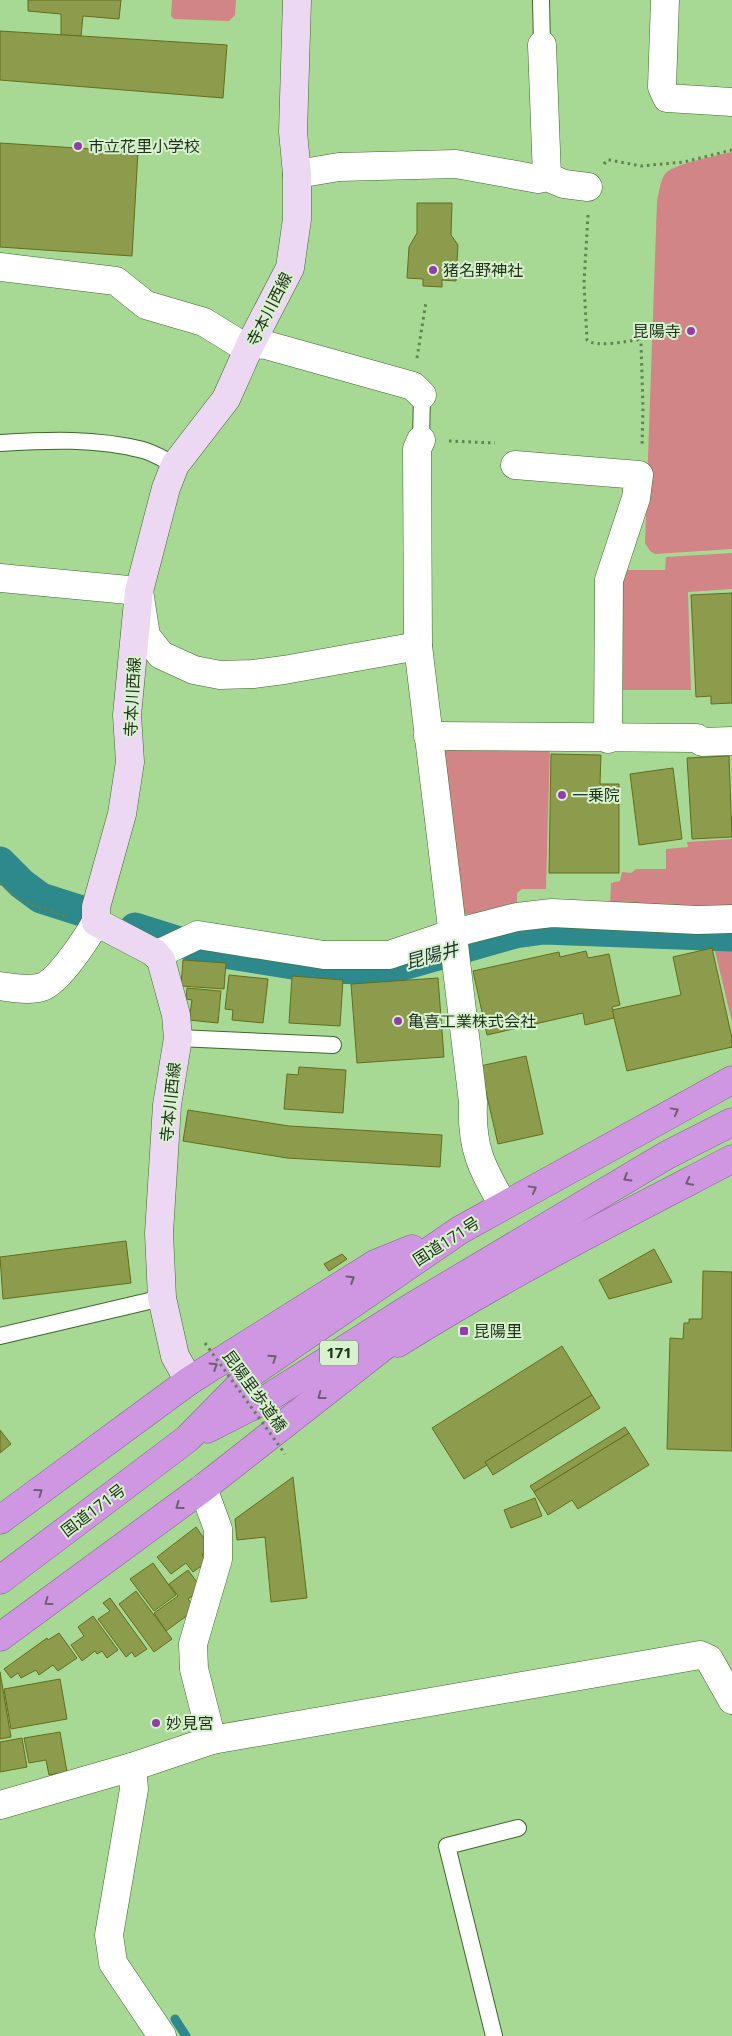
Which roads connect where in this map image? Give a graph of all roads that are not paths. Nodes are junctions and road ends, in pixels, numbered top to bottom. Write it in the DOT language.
graph roads {
  1 [pos="297,0"];
  2 [pos="541,0"];
  3 [pos="665,0"];
  4 [pos="542,46"];
  5 [pos="732,102"];
  6 [pos="297,174"];
  7 [pos="547,177"];
  8 [pos="588,187"];
  9 [pos="0,267"];
  10 [pos="251,343"];
  11 [pos="417,391"];
  12 [pos="421,440"];
  13 [pos="0,442"];
  14 [pos="175,465"];
  15 [pos="515,465"];
  16 [pos="0,578"];
  17 [pos="139,591"];
  18 [pos="418,646"];
  19 [pos="428,736"];
  20 [pos="608,739"];
  21 [pos="732,741"];
  22 [pos="732,919"];
  23 [pos="96,922"];
  24 [pos="453,947"];
  25 [pos="162,953"];
  26 [pos="0,986"];
  27 [pos="178,1038"];
  28 [pos="333,1046"];
  29 [pos="732,1080"];
  30 [pos="732,1122"];
  31 [pos="732,1159"];
  32 [pos="503,1205"];
  33 [pos="460,1230"];
  34 [pos="593,1230"];
  35 [pos="489,1260"];
  36 [pos="162,1298"];
  37 [pos="433,1307"];
  38 [pos="0,1336"];
  39 [pos="354,1357"];
  40 [pos="190,1381"];
  41 [pos="187,1439"];
  42 [pos="203,1488"];
  43 [pos="0,1520"];
  44 [pos="0,1580"];
  45 [pos="0,1637"];
  46 [pos="732,1700"];
  47 [pos="212,1740"];
  48 [pos="132,1767"];
  49 [pos="0,1805"];
  50 [pos="518,1828"];
  51 [pos="162,2036"];
  52 [pos="494,2036"];
  1 -- 6 [label="main road, 寺本川西線"];
  2 -- 4 [label="lane"];
  3 -- 5 [label="street"];
  4 -- 7 [label="street"];
  6 -- 7 [label="street"];
  6 -- 10 [label="main road, 寺本川西線"];
  7 -- 8 [label="street"];
  9 -- 10 [label="street"];
  10 -- 11 [label="street"];
  10 -- 14 [label="main road, 寺本川西線"];
  11 -- 12 [label="lane"];
  12 -- 18 [label="street"];
  13 -- 14 [label="lane"];
  14 -- 17 [label="main road, 寺本川西線"];
  15 -- 20 [label="street"];
  16 -- 17 [label="street"];
  17 -- 18 [label="street"];
  17 -- 23 [label="main road, 寺本川西線"];
  18 -- 19 [label="street"];
  19 -- 20 [label="street"];
  19 -- 24 [label="street"];
  20 -- 21 [label="street"];
  22 -- 24 [label="street"];
  23 -- 25 [label="main road"];
  23 -- 26 [label="street"];
  24 -- 25 [label="street"];
  24 -- 32 [label="street"];
  25 -- 27 [label="main road, 寺本川西線"];
  27 -- 28 [label="lane"];
  27 -- 36 [label="main road, 寺本川西線"];
  32 -- 29 [label="highway, 国道171号 / 171, one-way"];
  30 -- 35 [label="highway, 国道171号 / 171, one-way"];
  31 -- 34 [label="highway, one-way"];
  32 -- 33 [label="highway, 国道171号 / 171"];
  40 -- 33 [label="highway, one-way"];
  41 -- 33 [label="highway, 国道171号 / 171, one-way"];
  34 -- 37 [label="highway"];
  34 -- 39 [label="highway"];
  35 -- 37 [label="highway"];
  35 -- 39 [label="highway, 国道171号 / 171"];
  36 -- 38 [label="lane"];
  36 -- 40 [label="main road, 寺本川西線"];
  37 -- 39 [label="highway"];
  39 -- 41 [label="highway, 国道171号 / 171"];
  39 -- 42 [label="highway, one-way"];
  43 -- 40 [label="highway, one-way"];
  41 -- 44 [label="highway, 国道171号 / 171"];
  42 -- 45 [label="highway, one-way"];
  42 -- 47 [label="street"];
  46 -- 47 [label="street"];
  47 -- 48 [label="street"];
  48 -- 49 [label="street"];
  48 -- 51 [label="street"];
  50 -- 52 [label="lane"];
}
